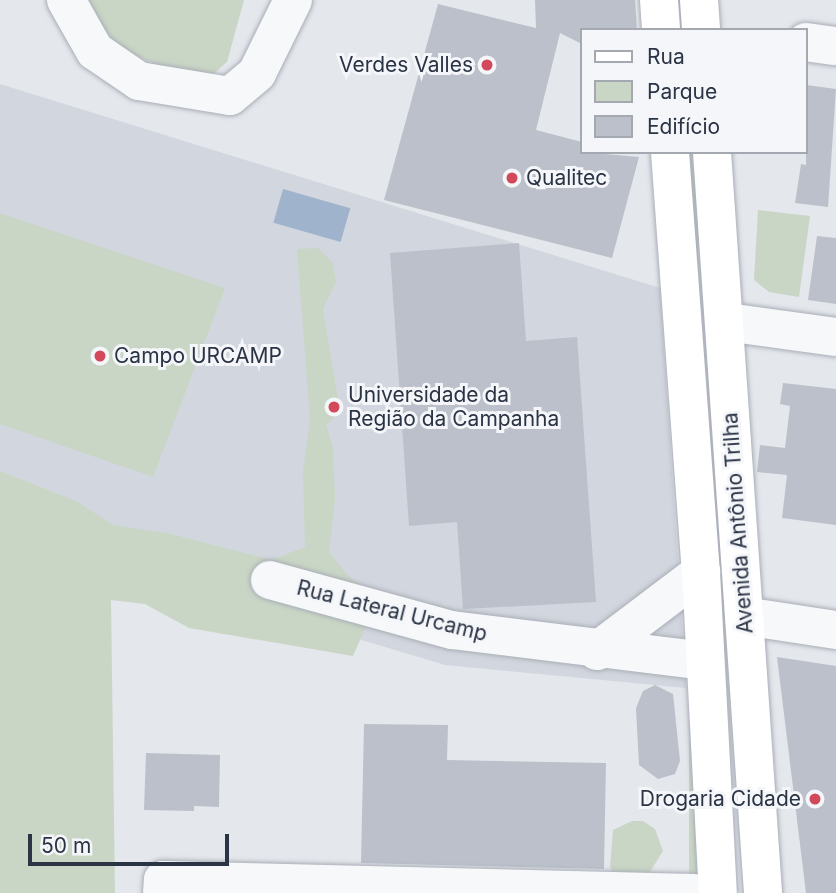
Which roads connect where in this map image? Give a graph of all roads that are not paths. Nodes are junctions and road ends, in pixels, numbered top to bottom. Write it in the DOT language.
graph roads {
  1 [pos="66,0"];
  2 [pos="293,0"];
  3 [pos="660,19"];
  4 [pos="703,22"];
  5 [pos="808,42"];
  6 [pos="836,46"];
  7 [pos="670,154"];
  8 [pos="712,154"];
  9 [pos="726,322"];
  10 [pos="836,337"];
  11 [pos="701,572"];
  12 [pos="270,580"];
  13 [pos="744,616"];
  14 [pos="836,630"];
  15 [pos="597,651"];
  16 [pos="704,662"];
  17 [pos="162,893"];
  18 [pos="694,893"];
  19 [pos="718,893"];
  20 [pos="763,893"];
  1 -- 2 [label="street"];
  3 -- 4 [label="street"];
  5 -- 6 [label="street"];
  7 -- 11 [label="main road, Avenida Antônio Trilha"];
  8 -- 9 [label="main road, Avenida Antônio Trilha"];
  9 -- 10 [label="street"];
  9 -- 13 [label="main road, Avenida Antônio Trilha"];
  11 -- 15 [label="street"];
  11 -- 16 [label="main road, Avenida Antônio Trilha"];
  12 -- 15 [label="street, Rua Lateral Urcamp"];
  13 -- 14 [label="street"];
  13 -- 20 [label="main road, Avenida Antônio Trilha"];
  15 -- 16 [label="street, Rua Lateral Urcamp"];
  16 -- 19 [label="main road, Avenida Antônio Trilha"];
  17 -- 18 [label="street"];
}
